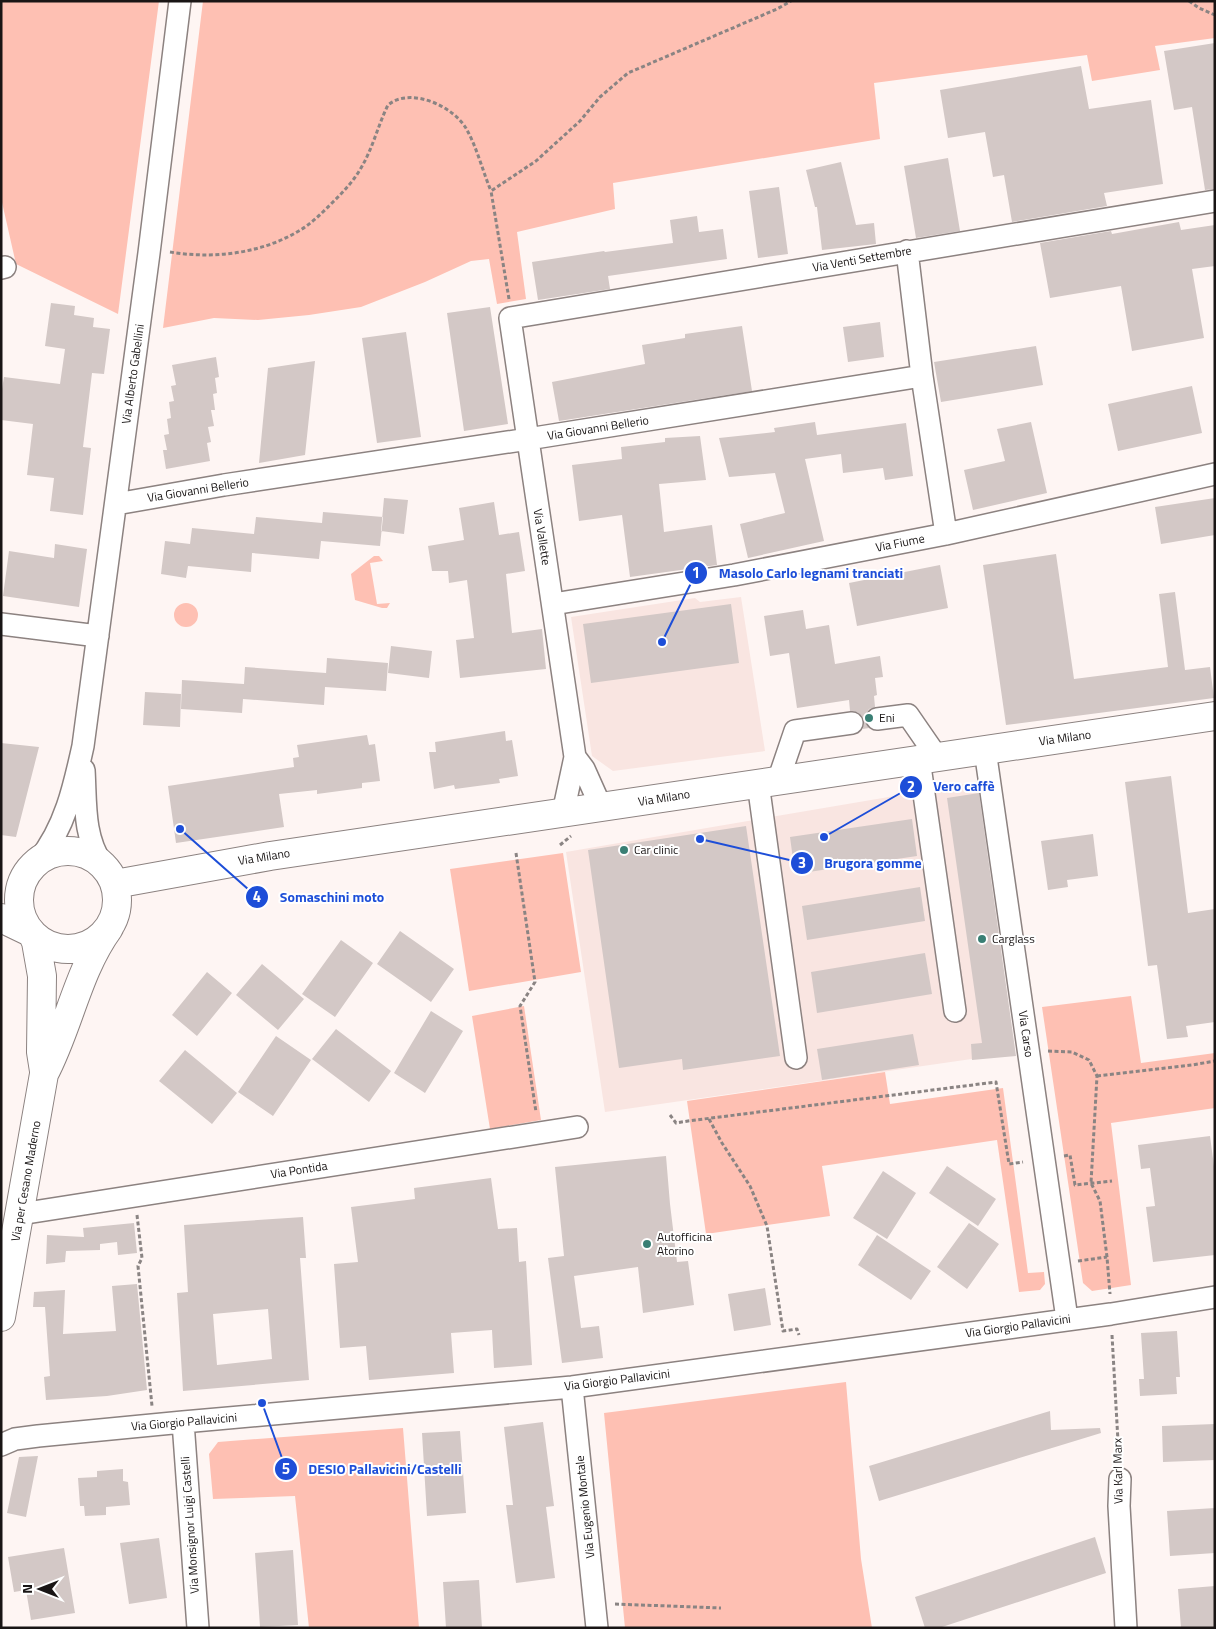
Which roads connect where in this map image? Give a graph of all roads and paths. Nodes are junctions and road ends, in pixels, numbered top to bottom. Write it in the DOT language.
graph roads {
  1 [pos="180,1"];
  2 [pos="791,1"];
  3 [pos="1189,1"];
  4 [pos="1215,15"];
  5 [pos="490,191"];
  6 [pos="1215,201"];
  7 [pos="164,252"];
  8 [pos="907,252"];
  9 [pos="510,318"];
  10 [pos="922,376"];
  11 [pos="528,439"];
  12 [pos="1215,474"];
  13 [pos="116,504"];
  14 [pos="946,534"];
  15 [pos="552,604"];
  16 [pos="1,624"];
  17 [pos="98,636"];
  18 [pos="1215,716"];
  19 [pos="877,719"];
  20 [pos="852,723"];
  21 [pos="83,746"];
  22 [pos="985,750"];
  23 [pos="575,757"];
  24 [pos="928,758"];
  25 [pos="768,782"];
  26 [pos="601,807"];
  27 [pos="567,824"];
  28 [pos="560,844"];
  29 [pos="516,853"];
  30 [pos="38,861"];
  31 [pos="108,874"];
  32 [pos="1,882"];
  33 [pos="1,918"];
  34 [pos="109,928"];
  35 [pos="32,933"];
  36 [pos="955,1011"];
  37 [pos="1029,1052"];
  38 [pos="796,1058"];
  39 [pos="1215,1061"];
  40 [pos="44,1074"];
  41 [pos="1097,1076"];
  42 [pos="670,1115"];
  43 [pos="709,1119"];
  44 [pos="577,1127"];
  45 [pos="539,1132"];
  46 [pos="1044,1159"];
  47 [pos="1112,1181"];
  48 [pos="1091,1183"];
  49 [pos="135,1196"];
  50 [pos="20,1214"];
  51 [pos="1058,1249"];
  52 [pos="1108,1256"];
  53 [pos="1215,1297"];
  54 [pos="1111,1314"];
  55 [pos="1,1317"];
  56 [pos="1067,1319"];
  57 [pos="805,1355"];
  58 [pos="572,1387"];
  59 [pos="183,1422"];
  60 [pos="153,1424"];
  61 [pos="6,1439"];
  62 [pos="1120,1479"];
  63 [pos="595,1603"];
  64 [pos="721,1608"];
  65 [pos="198,1628"];
  66 [pos="597,1628"];
  67 [pos="1126,1628"];
  1 -- 13 [label="street, Via Alberto Gabellini"];
  2 -- 5 [label="path"];
  3 -- 4 [label="path"];
  5 -- 7 [label="path"];
  5 -- 9 [label="path"];
  6 -- 8 [label="street, Via Venti Settembre"];
  8 -- 9 [label="street, Via Venti Settembre"];
  8 -- 10 [label="street"];
  9 -- 11 [label="street, Via Vallette"];
  10 -- 11 [label="street, Via Giovanni Bellerio"];
  10 -- 14 [label="street"];
  11 -- 13 [label="street, Via Giovanni Bellerio"];
  11 -- 15 [label="street, Via Vallette"];
  12 -- 14 [label="street, Via Fiume"];
  13 -- 17 [label="street, Via Alberto Gabellini"];
  14 -- 15 [label="street, Via Fiume"];
  15 -- 23 [label="street, Via Vallette"];
  16 -- 17 [label="street"];
  17 -- 21 [label="street, Via Alberto Gabellini"];
  18 -- 22 [label="main road, Via Milano"];
  19 -- 24 [label="street"];
  20 -- 25 [label="street"];
  21 -- 30 [label="street, Via Alberto Gabellini"];
  21 -- 31 [label="street, Via Alberto Gabellini"];
  22 -- 24 [label="main road, Via Milano"];
  22 -- 37 [label="street, Via Carso"];
  23 -- 26 [label="street, Via Vallette"];
  23 -- 27 [label="street, Via Vallette"];
  24 -- 25 [label="main road, Via Milano"];
  24 -- 36 [label="street"];
  25 -- 26 [label="main road, Via Milano"];
  25 -- 38 [label="street"];
  26 -- 27 [label="main road, Via Milano"];
  27 -- 28 [label="path"];
  27 -- 31 [label="main road, Via Milano"];
  29 -- 45 [label="path"];
  30 -- 31 [label="main road"];
  30 -- 32 [label="main road"];
  30 -- 35 [label="main road"];
  31 -- 34 [label="main road"];
  33 -- 35 [label="main road"];
  34 -- 35 [label="main road"];
  34 -- 40 [label="main road, Via per Cesano Maderno"];
  35 -- 40 [label="main road, Via per Cesano Maderno"];
  37 -- 41 [label="path"];
  37 -- 46 [label="street, Via Carso"];
  39 -- 41 [label="path"];
  40 -- 50 [label="main road, Via per Cesano Maderno"];
  41 -- 48 [label="path"];
  42 -- 43 [label="path"];
  43 -- 46 [label="path"];
  43 -- 57 [label="path"];
  44 -- 45 [label="street, Via Pontida"];
  45 -- 49 [label="street, Via Pontida"];
  46 -- 48 [label="path"];
  46 -- 51 [label="street, Via Carso"];
  47 -- 48 [label="path"];
  48 -- 52 [label="path, Via Karl Marx"];
  49 -- 50 [label="street, Via Pontida"];
  49 -- 60 [label="path"];
  50 -- 55 [label="main road, Via per Cesano Maderno"];
  51 -- 52 [label="path"];
  51 -- 56 [label="street, Via Carso"];
  52 -- 54 [label="path, Via Karl Marx"];
  53 -- 54 [label="street, Via Giorgio Pallavicini"];
  54 -- 56 [label="street, Via Giorgio Pallavicini"];
  54 -- 62 [label="path, Via Karl Marx"];
  56 -- 57 [label="street, Via Giorgio Pallavicini"];
  57 -- 58 [label="street, Via Giorgio Pallavicini"];
  58 -- 59 [label="street, Via Giorgio Pallavicini"];
  58 -- 63 [label="street, Via Eugenio Montale"];
  59 -- 60 [label="street, Via Giorgio Pallavicini"];
  59 -- 65 [label="street, Via Monsignor Luigi Castelli"];
  60 -- 61 [label="street, Via Giorgio Pallavicini"];
  62 -- 67 [label="street, Via Karl Marx"];
  63 -- 64 [label="path"];
  63 -- 66 [label="street, Via Eugenio Montale"];
}
